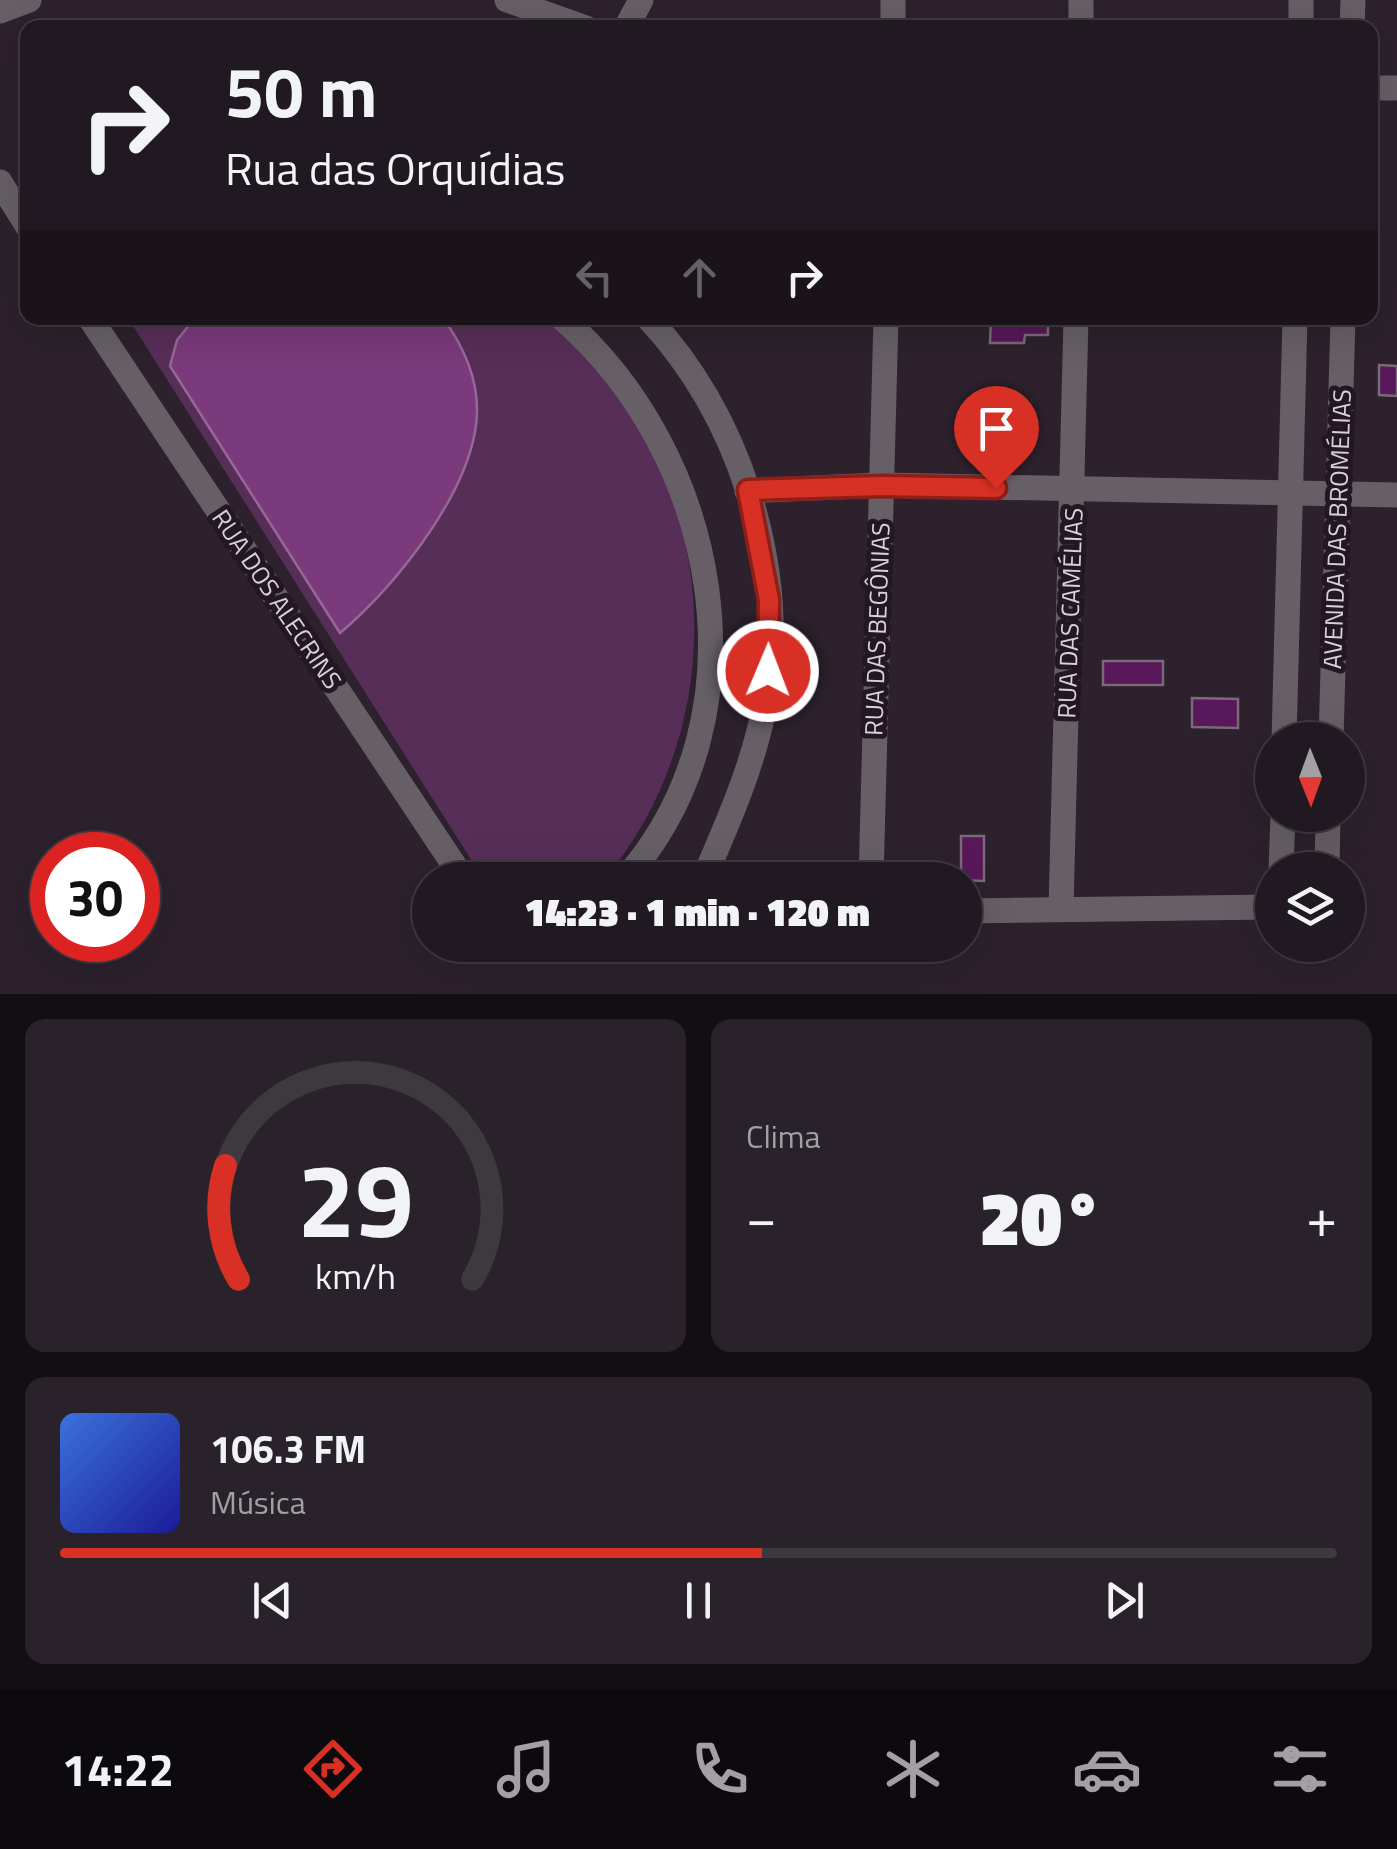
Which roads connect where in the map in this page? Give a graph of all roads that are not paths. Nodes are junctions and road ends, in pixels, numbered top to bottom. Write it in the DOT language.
graph roads {
  1 [pos="29,0"];
  2 [pos="508,0"];
  3 [pos="0,11"];
  4 [pos="560,20"];
  5 [pos="0,182"];
  6 [pos="20,213"];
  7 [pos="95,325"];
  8 [pos="569,325"];
  9 [pos="653,325"];
  10 [pos="886,325"];
  11 [pos="1076,325"];
  12 [pos="1295,325"];
  13 [pos="1343,325"];
  14 [pos="881,486"];
  15 [pos="1073,489"];
  16 [pos="748,490"];
  17 [pos="1290,494"];
  18 [pos="1338,496"];
  19 [pos="1397,496"];
  20 [pos="1284,722"];
  21 [pos="1331,722"];
  22 [pos="452,862"];
  23 [pos="637,862"];
  24 [pos="710,862"];
  25 [pos="871,862"];
  26 [pos="1255,907"];
  27 [pos="1061,909"];
  28 [pos="982,911"];
  1 -- 3 [label="street"];
  2 -- 4 [label="street"];
  5 -- 6 [label="street"];
  7 -- 22 [label="street, RUA DOS ALECRINS"];
  8 -- 23 [label="street"];
  9 -- 16 [label="street"];
  10 -- 14 [label="street, RUA DAS BEGÔNIAS"];
  11 -- 15 [label="street, RUA DAS CAMÉLIAS"];
  12 -- 17 [label="street, AVENIDA DAS BROMÉLIAS"];
  13 -- 18 [label="street, AVENIDA DAS BROMÉLIAS"];
  14 -- 15 [label="street"];
  14 -- 16 [label="street"];
  14 -- 25 [label="street, RUA DAS BEGÔNIAS"];
  15 -- 17 [label="street"];
  15 -- 27 [label="street, RUA DAS CAMÉLIAS"];
  16 -- 24 [label="street"];
  17 -- 18 [label="street"];
  17 -- 20 [label="street, AVENIDA DAS BROMÉLIAS"];
  18 -- 19 [label="street"];
  18 -- 21 [label="street, AVENIDA DAS BROMÉLIAS"];
  26 -- 27 [label="street"];
  27 -- 28 [label="street"];
}
